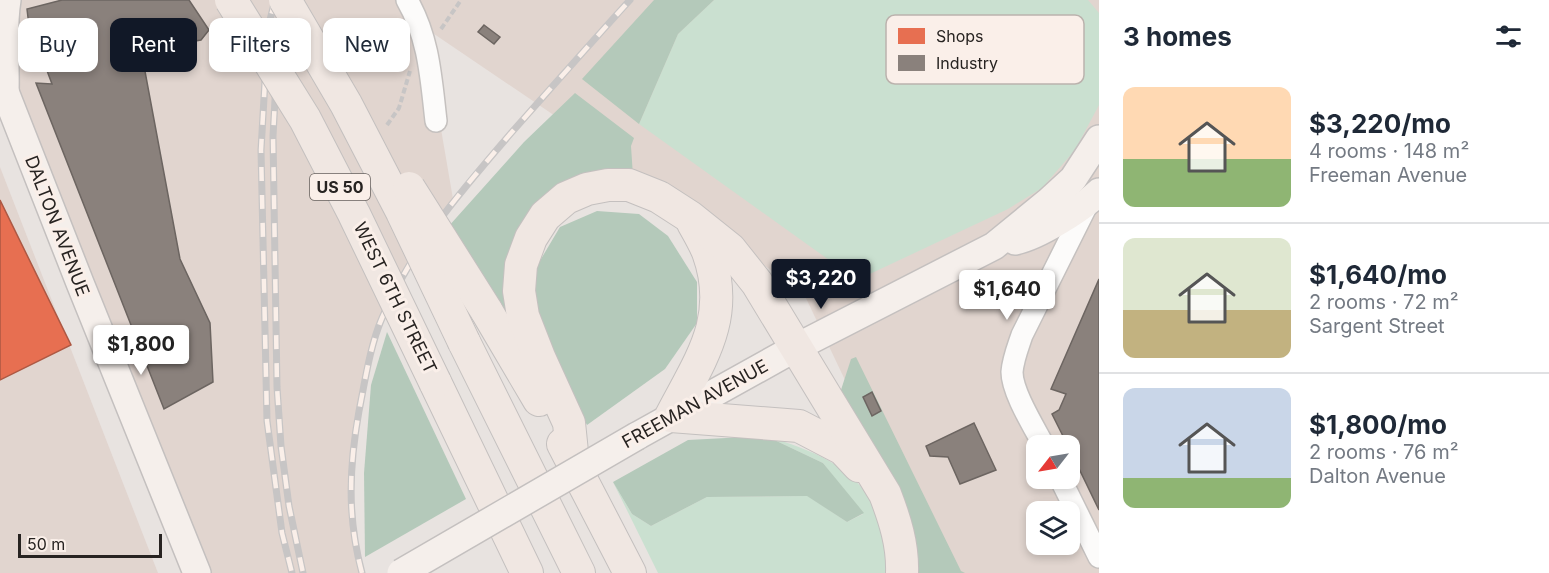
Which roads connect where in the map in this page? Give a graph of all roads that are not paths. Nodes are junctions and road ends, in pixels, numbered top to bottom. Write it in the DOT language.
graph roads {
  1 [pos="8,0"];
  2 [pos="231,0"];
  3 [pos="285,0"];
  4 [pos="407,0"];
  5 [pos="3,86"];
  6 [pos="346,104"];
  7 [pos="436,121"];
  8 [pos="1099,138"];
  9 [pos="1093,197"];
  10 [pos="690,217"];
  11 [pos="994,246"];
  12 [pos="797,347"];
  13 [pos="671,416"];
  14 [pos="1038,435"];
  15 [pos="573,462"];
  16 [pos="1065,489"];
  17 [pos="885,494"];
  18 [pos="1099,557"];
  19 [pos="197,573"];
  20 [pos="401,573"];
  21 [pos="527,573"];
  22 [pos="579,573"];
  23 [pos="630,573"];
  24 [pos="902,573"];
  1 -- 5 [label="main road"];
  2 -- 21 [label="highway, WEST 6TH STREET / US 50, bridge"];
  3 -- 6 [label="highway, US 50, bridge"];
  4 -- 7 [label="street"];
  5 -- 19 [label="main road, DALTON AVENUE"];
  6 -- 15 [label="highway, bridge"];
  6 -- 22 [label="highway, US 50, bridge"];
  8 -- 11 [label="main road, FREEMAN AVENUE"];
  9 -- 11 [label="main road, FREEMAN AVENUE"];
  9 -- 14 [label="street"];
  10 -- 12 [label="highway"];
  10 -- 13 [label="highway"];
  10 -- 15 [label="highway"];
  11 -- 12 [label="main road, FREEMAN AVENUE"];
  12 -- 13 [label="main road, FREEMAN AVENUE"];
  12 -- 17 [label="highway"];
  13 -- 17 [label="highway"];
  13 -- 20 [label="main road, FREEMAN AVENUE, bridge"];
  15 -- 23 [label="highway"];
  16 -- 18 [label="street"];
  17 -- 24 [label="highway"];
}
